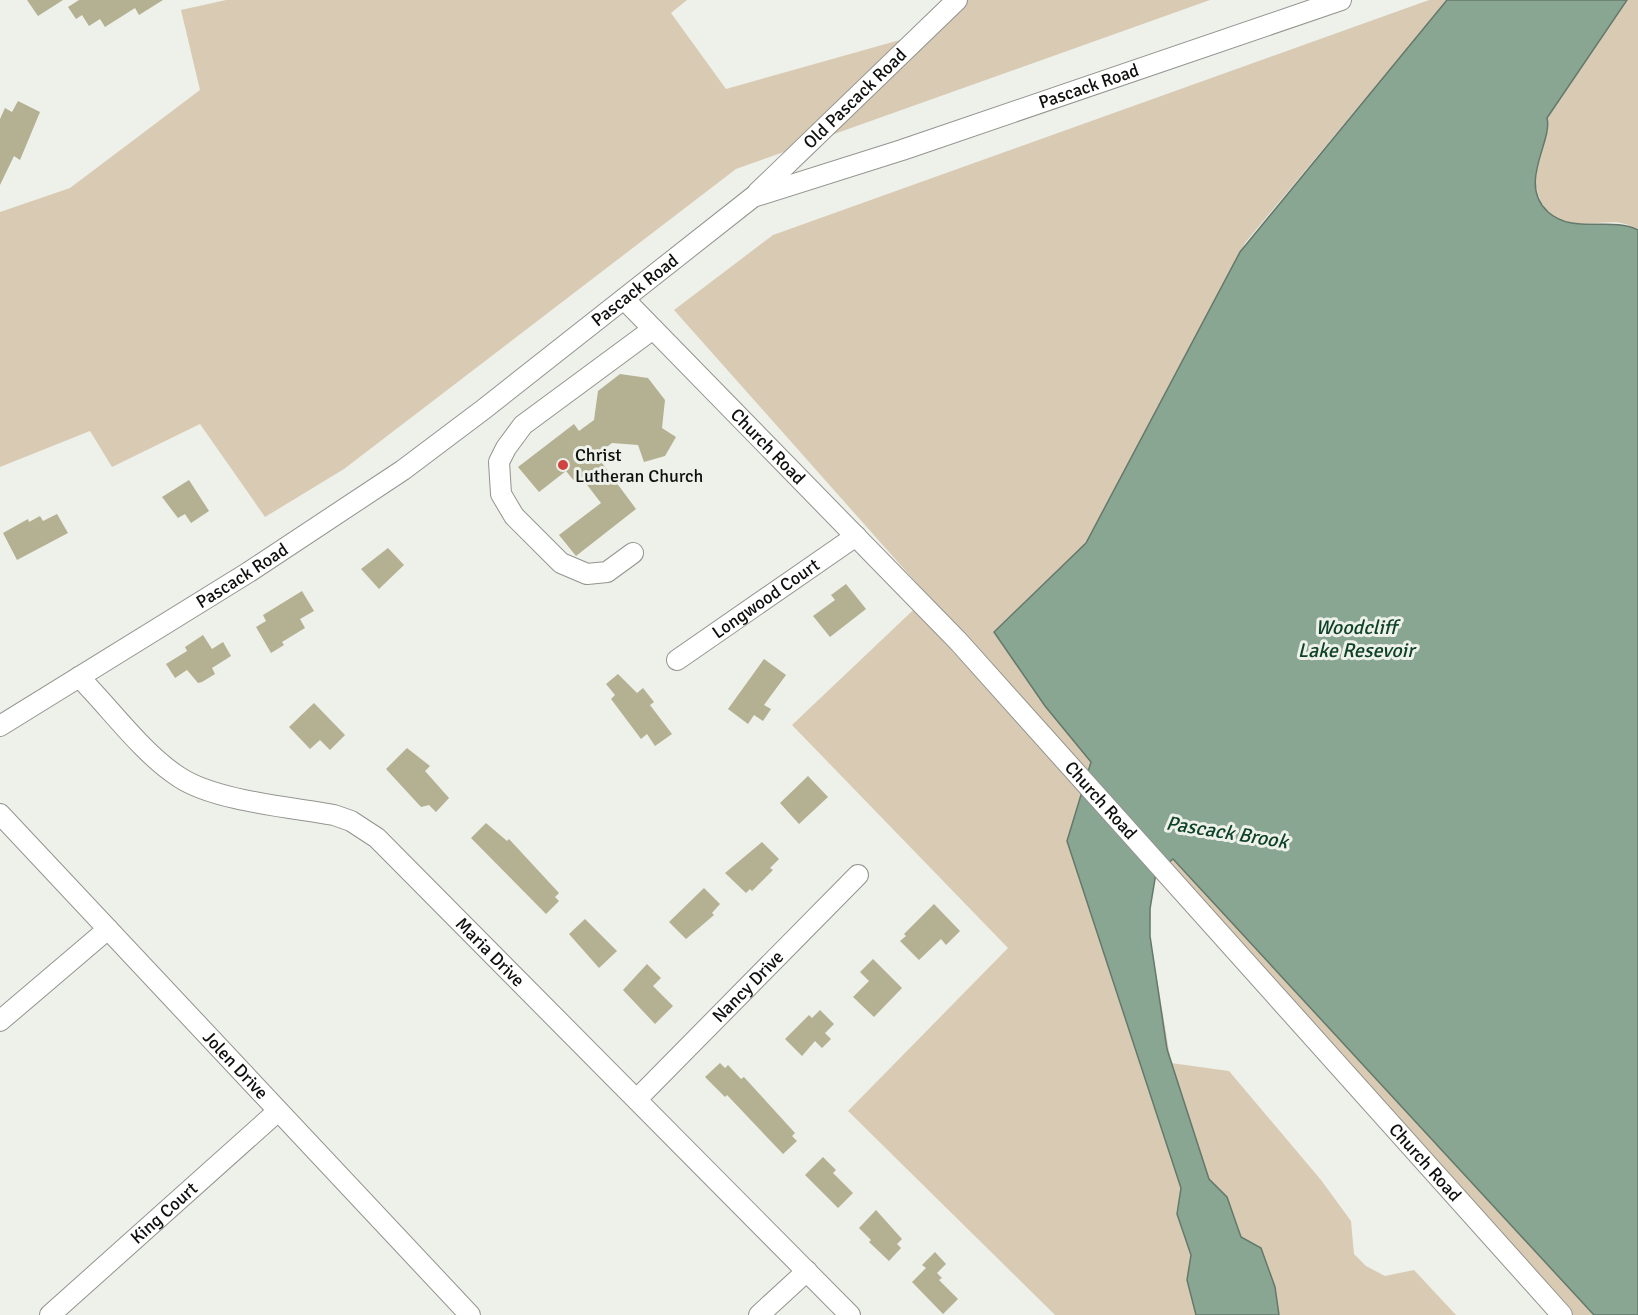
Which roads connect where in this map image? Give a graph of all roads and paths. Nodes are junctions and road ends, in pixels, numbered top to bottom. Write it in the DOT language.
graph roads {
  1 [pos="957,0"];
  2 [pos="1341,0"];
  3 [pos="753,197"];
  4 [pos="624,299"];
  5 [pos="653,329"];
  6 [pos="856,536"];
  7 [pos="633,554"];
  8 [pos="677,660"];
  9 [pos="79,677"];
  10 [pos="0,726"];
  11 [pos="0,814"];
  12 [pos="858,875"];
  13 [pos="108,929"];
  14 [pos="0,1021"];
  15 [pos="637,1099"];
  16 [pos="278,1111"];
  17 [pos="807,1271"];
  18 [pos="50,1315"];
  19 [pos="470,1315"];
  20 [pos="759,1315"];
  21 [pos="850,1315"];
  22 [pos="1562,1315"];
  1 -- 3 [label="street, Old Pascack Road"];
  2 -- 3 [label="street, Pascack Road"];
  3 -- 4 [label="street, Pascack Road"];
  4 -- 5 [label="street, Church Road"];
  4 -- 9 [label="street, Pascack Road"];
  5 -- 6 [label="street, Church Road"];
  5 -- 7 [label="street"];
  6 -- 8 [label="street, Longwood Court"];
  6 -- 22 [label="street, Church Road"];
  9 -- 10 [label="street, Pascack Road"];
  9 -- 15 [label="street, Maria Drive"];
  11 -- 13 [label="street, Jolen Drive"];
  12 -- 15 [label="street, Nancy Drive"];
  13 -- 14 [label="street"];
  13 -- 16 [label="street, Jolen Drive"];
  15 -- 17 [label="street, Maria Drive"];
  16 -- 18 [label="street, King Court"];
  16 -- 19 [label="street, Jolen Drive"];
  17 -- 20 [label="street"];
  17 -- 21 [label="street, Maria Drive"];
}
